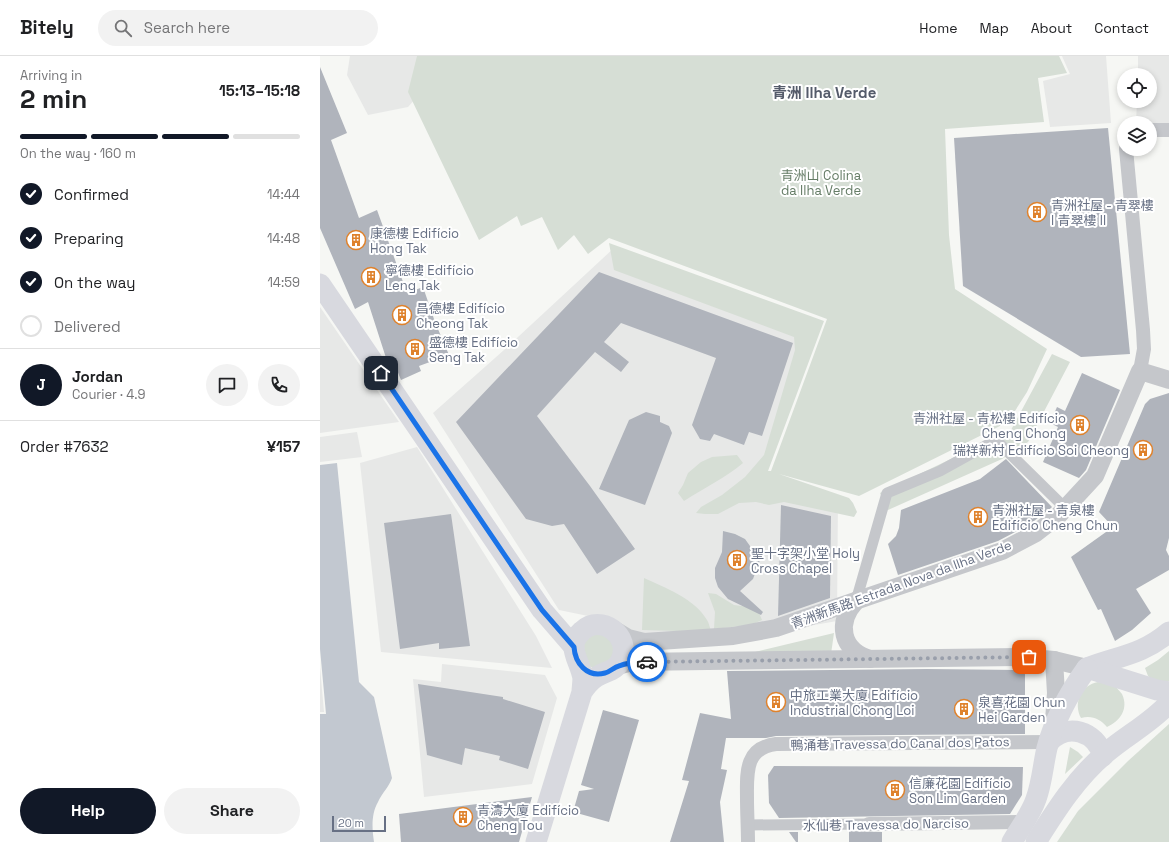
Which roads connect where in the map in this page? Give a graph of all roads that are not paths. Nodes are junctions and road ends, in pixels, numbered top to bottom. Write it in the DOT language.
graph roads {
  1 [pos="1157,130"];
  2 [pos="1169,130"];
  3 [pos="1127,156"];
  4 [pos="320,284"];
  5 [pos="1140,371"];
  6 [pos="1169,380"];
  7 [pos="1065,508"];
  8 [pos="856,601"];
  9 [pos="542,610"];
  10 [pos="589,626"];
  11 [pos="613,629"];
  12 [pos="1169,632"];
  13 [pos="1141,650"];
  14 [pos="575,654"];
  15 [pos="871,659"];
  16 [pos="1054,660"];
  17 [pos="1087,668"];
  18 [pos="610,670"];
  19 [pos="582,692"];
  20 [pos="1165,695"];
  21 [pos="1051,736"];
  22 [pos="1103,756"];
  23 [pos="1023,822"];
  24 [pos="869,824"];
  25 [pos="748,825"];
  26 [pos="536,842"];
  27 [pos="748,842"];
  28 [pos="1012,842"];
  29 [pos="1036,842"];
  1 -- 2 [label="street"];
  3 -- 5 [label="street, 青洲新馬路 Estrada Nova da Ilha Verde"];
  4 -- 9 [label="main road"];
  5 -- 6 [label="street"];
  5 -- 7 [label="street, 青洲新馬路 Estrada Nova da Ilha Verde"];
  7 -- 8 [label="street, 青洲新馬路 Estrada Nova da Ilha Verde"];
  7 -- 8 [label="street"];
  8 -- 11 [label="street, 青洲新馬路 Estrada Nova da Ilha Verde"];
  8 -- 15 [label="street"];
  9 -- 10 [label="main road"];
  9 -- 14 [label="main road"];
  10 -- 11 [label="main road"];
  10 -- 14 [label="main road"];
  11 -- 18 [label="main road"];
  12 -- 13 [label="main road"];
  13 -- 17 [label="main road"];
  13 -- 20 [label="main road"];
  14 -- 18 [label="main road"];
  14 -- 19 [label="main road"];
  15 -- 16 [label="street"];
  15 -- 18 [label="street"];
  16 -- 17 [label="street"];
  16 -- 21 [label="street"];
  17 -- 20 [label="main road"];
  17 -- 21 [label="main road"];
  18 -- 19 [label="main road"];
  19 -- 26 [label="main road"];
  20 -- 22 [label="main road"];
  21 -- 22 [label="main road"];
  21 -- 23 [label="main road"];
  21 -- 25 [label="street, 鴨涌巷 Travessa do Canal dos Patos"];
  22 -- 29 [label="main road"];
  23 -- 24 [label="street, 水仙巷 Travessa do Narciso"];
  23 -- 28 [label="main road"];
  24 -- 25 [label="street, 水仙巷 Travessa do Narciso"];
  25 -- 27 [label="street"];
}
